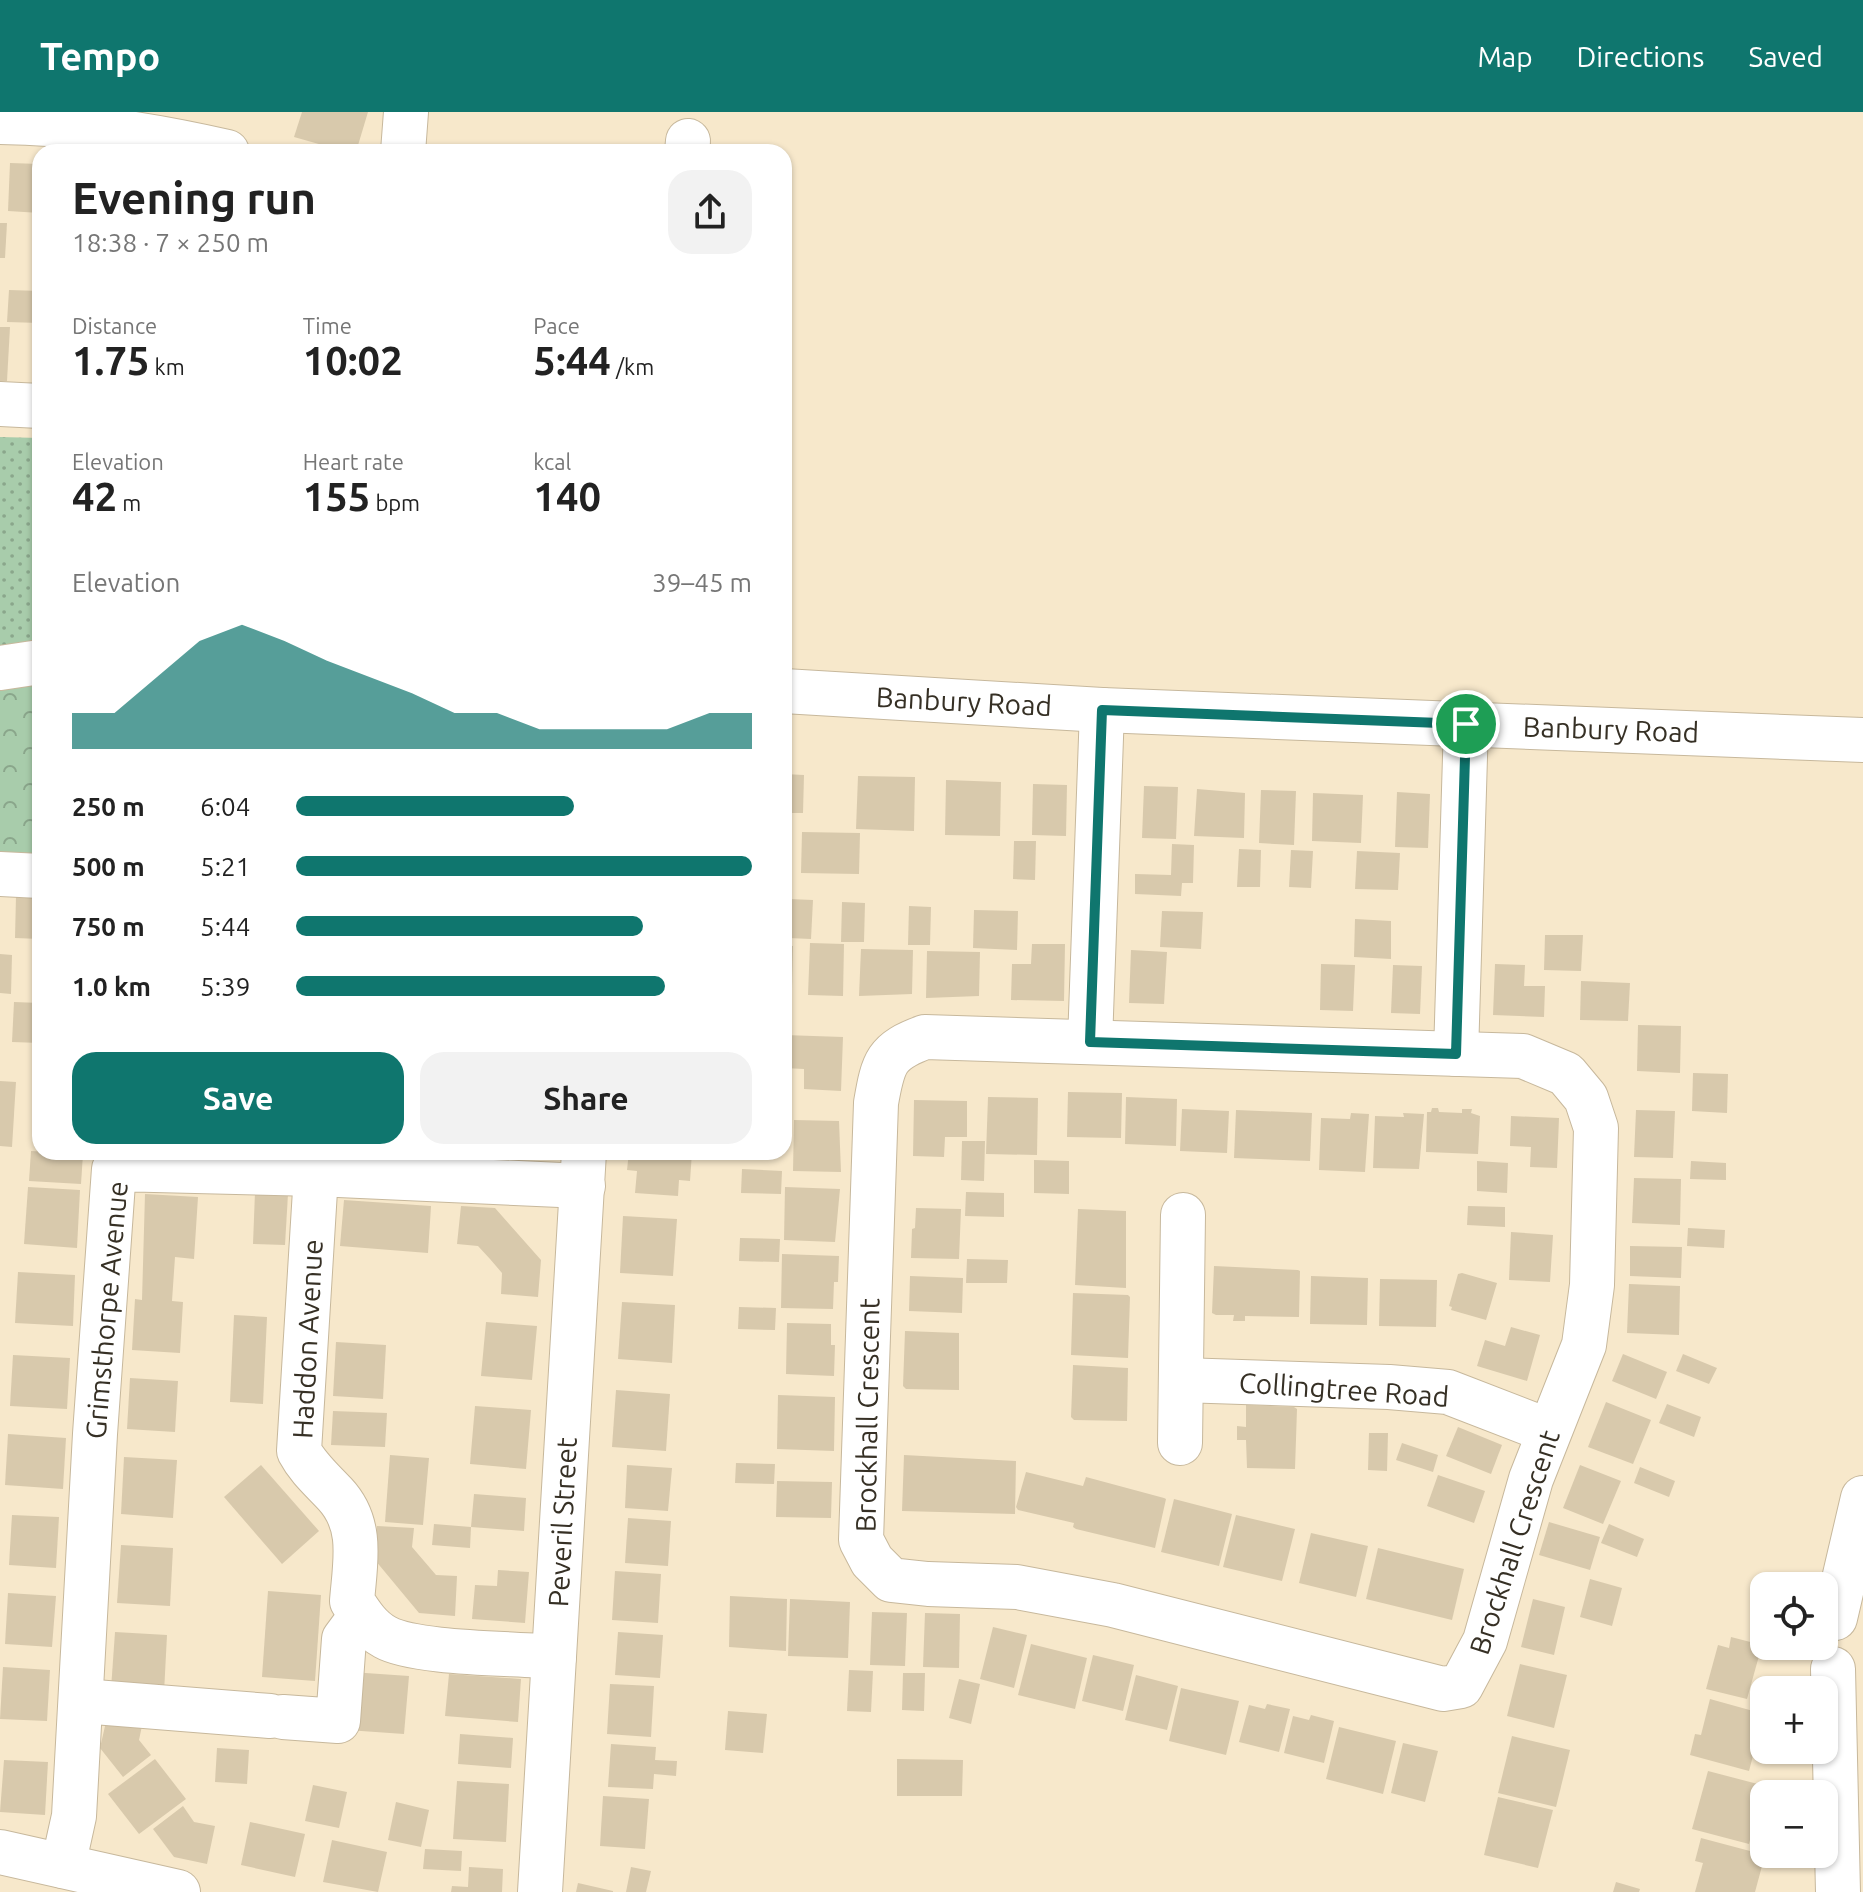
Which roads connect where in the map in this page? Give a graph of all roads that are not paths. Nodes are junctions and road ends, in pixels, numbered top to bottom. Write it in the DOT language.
graph roads {
  1 [pos="406,112"];
  2 [pos="24,119"];
  3 [pos="194,144"];
  4 [pos="404,144"];
  5 [pos="0,404"];
  6 [pos="32,406"];
  7 [pos="32,663"];
  8 [pos="0,668"];
  9 [pos="792,691"];
  10 [pos="1102,710"];
  11 [pos="1466,724"];
  12 [pos="1863,740"];
  13 [pos="0,874"];
  14 [pos="32,876"];
  15 [pos="1090,1042"];
  16 [pos="1456,1054"];
  17 [pos="105,1160"];
  18 [pos="584,1169"];
  19 [pos="316,1174"];
  20 [pos="1183,1215"];
  21 [pos="1181,1380"];
  22 [pos="1549,1431"];
  23 [pos="1180,1443"];
  24 [pos="1863,1498"];
  25 [pos="1838,1605"];
  26 [pos="361,1616"];
  27 [pos="554,1657"];
  28 [pos="1833,1669"];
  29 [pos="82,1701"];
  30 [pos="0,1852"];
  31 [pos="63,1866"];
  32 [pos="178,1892"];
  33 [pos="540,1892"];
  34 [pos="1838,1892"];
  1 -- 4 [label="street"];
  2 -- 3 [label="street"];
  5 -- 6 [label="street"];
  7 -- 8 [label="street"];
  9 -- 10 [label="street, Banbury Road"];
  10 -- 11 [label="street, Banbury Road"];
  10 -- 15 [label="street"];
  11 -- 12 [label="street, Banbury Road"];
  11 -- 16 [label="street"];
  13 -- 14 [label="street"];
  15 -- 16 [label="street, Brockhall Crescent"];
  15 -- 22 [label="street, Brockhall Crescent"];
  16 -- 22 [label="street, Brockhall Crescent"];
  17 -- 19 [label="street, Grimsthorpe Avenue"];
  17 -- 29 [label="street, Grimsthorpe Avenue"];
  18 -- 19 [label="street, Grimsthorpe Avenue"];
  18 -- 27 [label="street, Peveril Street"];
  19 -- 26 [label="street, Haddon Avenue"];
  20 -- 21 [label="street"];
  21 -- 22 [label="street, Collingtree Road"];
  21 -- 23 [label="street"];
  24 -- 25 [label="street"];
  26 -- 27 [label="street"];
  26 -- 29 [label="street"];
  27 -- 33 [label="street, Peveril Street"];
  28 -- 34 [label="street"];
  29 -- 31 [label="street, Grimsthorpe Avenue"];
  30 -- 31 [label="street"];
  31 -- 32 [label="street"];
}
